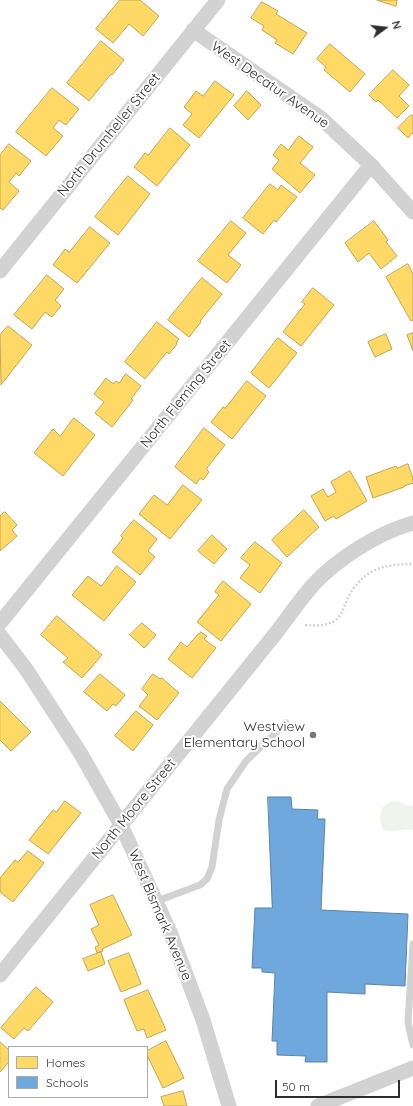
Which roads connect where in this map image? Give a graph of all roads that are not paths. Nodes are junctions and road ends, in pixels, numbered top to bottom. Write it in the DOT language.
graph roads {
  1 [pos="218,0"];
  2 [pos="193,30"];
  3 [pos="371,165"];
  4 [pos="413,212"];
  5 [pos="0,271"];
  6 [pos="413,523"];
  7 [pos="0,623"];
  8 [pos="0,635"];
  9 [pos="286,723"];
  10 [pos="121,825"];
  11 [pos="156,901"];
  12 [pos="413,944"];
  13 [pos="0,975"];
  14 [pos="413,1045"];
  15 [pos="413,1068"];
  16 [pos="229,1106"];
  17 [pos="318,1106"];
  1 -- 2 [label="street, North Drumheller Street"];
  2 -- 3 [label="street, West Decatur Avenue"];
  2 -- 5 [label="street, North Drumheller Street"];
  3 -- 4 [label="street, West Decatur Avenue"];
  3 -- 7 [label="street, North Fleming Street"];
  6 -- 10 [label="street, North Moore Street"];
  8 -- 10 [label="street, West Bismark Avenue"];
  9 -- 11 [label="lane"];
  10 -- 11 [label="street, West Bismark Avenue"];
  10 -- 13 [label="street, North Moore Street"];
  11 -- 16 [label="street, West Bismark Avenue"];
  12 -- 14 [label="lane"];
  15 -- 17 [label="street"];
}
